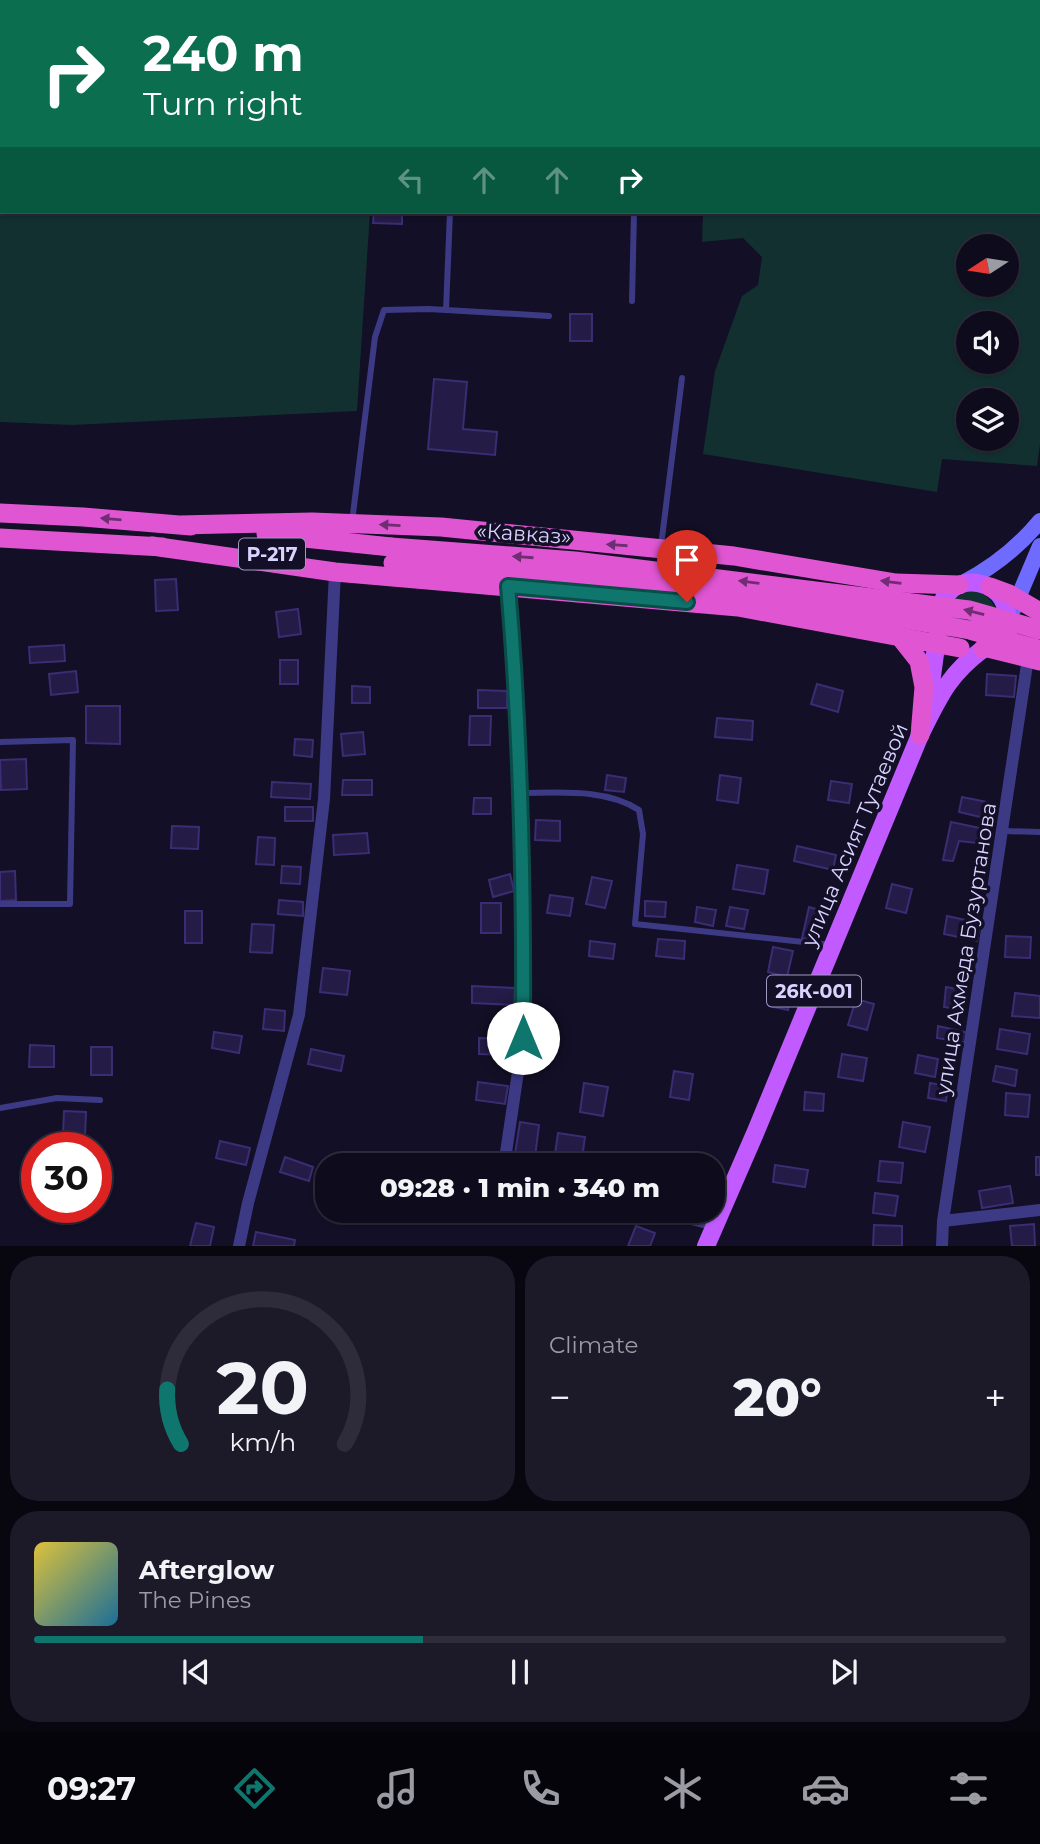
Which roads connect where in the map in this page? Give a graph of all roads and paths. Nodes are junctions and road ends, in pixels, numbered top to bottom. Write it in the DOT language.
graph roads {
  1 [pos="450,214"];
  2 [pos="634,214"];
  3 [pos="632,301"];
  4 [pos="446,310"];
  5 [pos="549,316"];
  6 [pos="682,378"];
  7 [pos="0,513"];
  8 [pos="1040,521"];
  9 [pos="352,523"];
  10 [pos="179,525"];
  11 [pos="0,538"];
  12 [pos="152,546"];
  13 [pos="1040,546"];
  14 [pos="661,548"];
  15 [pos="392,555"];
  16 [pos="335,572"];
  17 [pos="959,585"];
  18 [pos="508,586"];
  19 [pos="990,587"];
  20 [pos="1018,598"];
  21 [pos="1040,611"];
  22 [pos="939,622"];
  23 [pos="1006,625"];
  24 [pos="1040,630"];
  25 [pos="900,637"];
  26 [pos="937,644"];
  27 [pos="960,648"];
  28 [pos="985,648"];
  29 [pos="1036,656"];
  30 [pos="920,735"];
  31 [pos="0,742"];
  32 [pos="520,793"];
  33 [pos="1004,831"];
  34 [pos="1040,832"];
  35 [pos="0,904"];
  36 [pos="833,945"];
  37 [pos="100,1100"];
  38 [pos="0,1108"];
  39 [pos="506,1153"];
  40 [pos="1040,1210"];
  41 [pos="943,1221"];
  42 [pos="711,1223"];
  43 [pos="715,1224"];
  44 [pos="239,1245"];
  45 [pos="706,1245"];
  46 [pos="942,1245"];
  1 -- 4 [label="lane"];
  2 -- 3 [label="lane"];
  4 -- 5 [label="lane"];
  4 -- 9 [label="lane"];
  6 -- 14 [label="lane"];
  10 -- 7 [label="highway, «Кавказ» / Р-217, one-way"];
  8 -- 17 [label="main road"];
  9 -- 10 [label="highway"];
  14 -- 9 [label="highway, one-way"];
  10 -- 15 [label="highway, «Кавказ» / Р-217"];
  11 -- 12 [label="highway, «Кавказ» / Р-217"];
  12 -- 15 [label="highway, «Кавказ» / Р-217"];
  12 -- 16 [label="highway, Р-217"];
  13 -- 20 [label="main road"];
  17 -- 14 [label="highway, one-way"];
  24 -- 15 [label="highway, «Кавказ» / Р-217, one-way, bridge"];
  15 -- 29 [label="highway, «Кавказ» / Р-217, bridge"];
  16 -- 18 [label="highway, Р-217"];
  16 -- 44 [label="street"];
  17 -- 19 [label="main road"];
  17 -- 22 [label="main road"];
  18 -- 25 [label="highway, Р-217"];
  18 -- 32 [label="street"];
  19 -- 20 [label="highway"];
  19 -- 23 [label="main road"];
  20 -- 21 [label="highway"];
  20 -- 23 [label="main road"];
  22 -- 26 [label="main road"];
  22 -- 27 [label="main road"];
  23 -- 28 [label="main road"];
  25 -- 26 [label="highway"];
  25 -- 30 [label="highway"];
  26 -- 27 [label="highway"];
  26 -- 30 [label="main road"];
  27 -- 28 [label="main road"];
  28 -- 29 [label="highway"];
  28 -- 30 [label="main road, улица Асият Тутаевой"];
  29 -- 33 [label="street, улица Ахмеда Бузуртанова"];
  30 -- 36 [label="main road, улица Асият Тутаевой / 26К-001"];
  31 -- 35 [label="lane"];
  32 -- 36 [label="lane"];
  32 -- 39 [label="street"];
  33 -- 34 [label="lane"];
  33 -- 41 [label="street, улица Ахмеда Бузуртанова"];
  36 -- 43 [label="main road, улица Асият Тутаевой / 26К-001"];
  37 -- 38 [label="lane"];
  40 -- 41 [label="street"];
  41 -- 46 [label="street, улица Ахмеда Бузуртанова"];
  42 -- 43 [label="street"];
  43 -- 45 [label="main road, улица Асият Тутаевой / 26К-001"];
}
